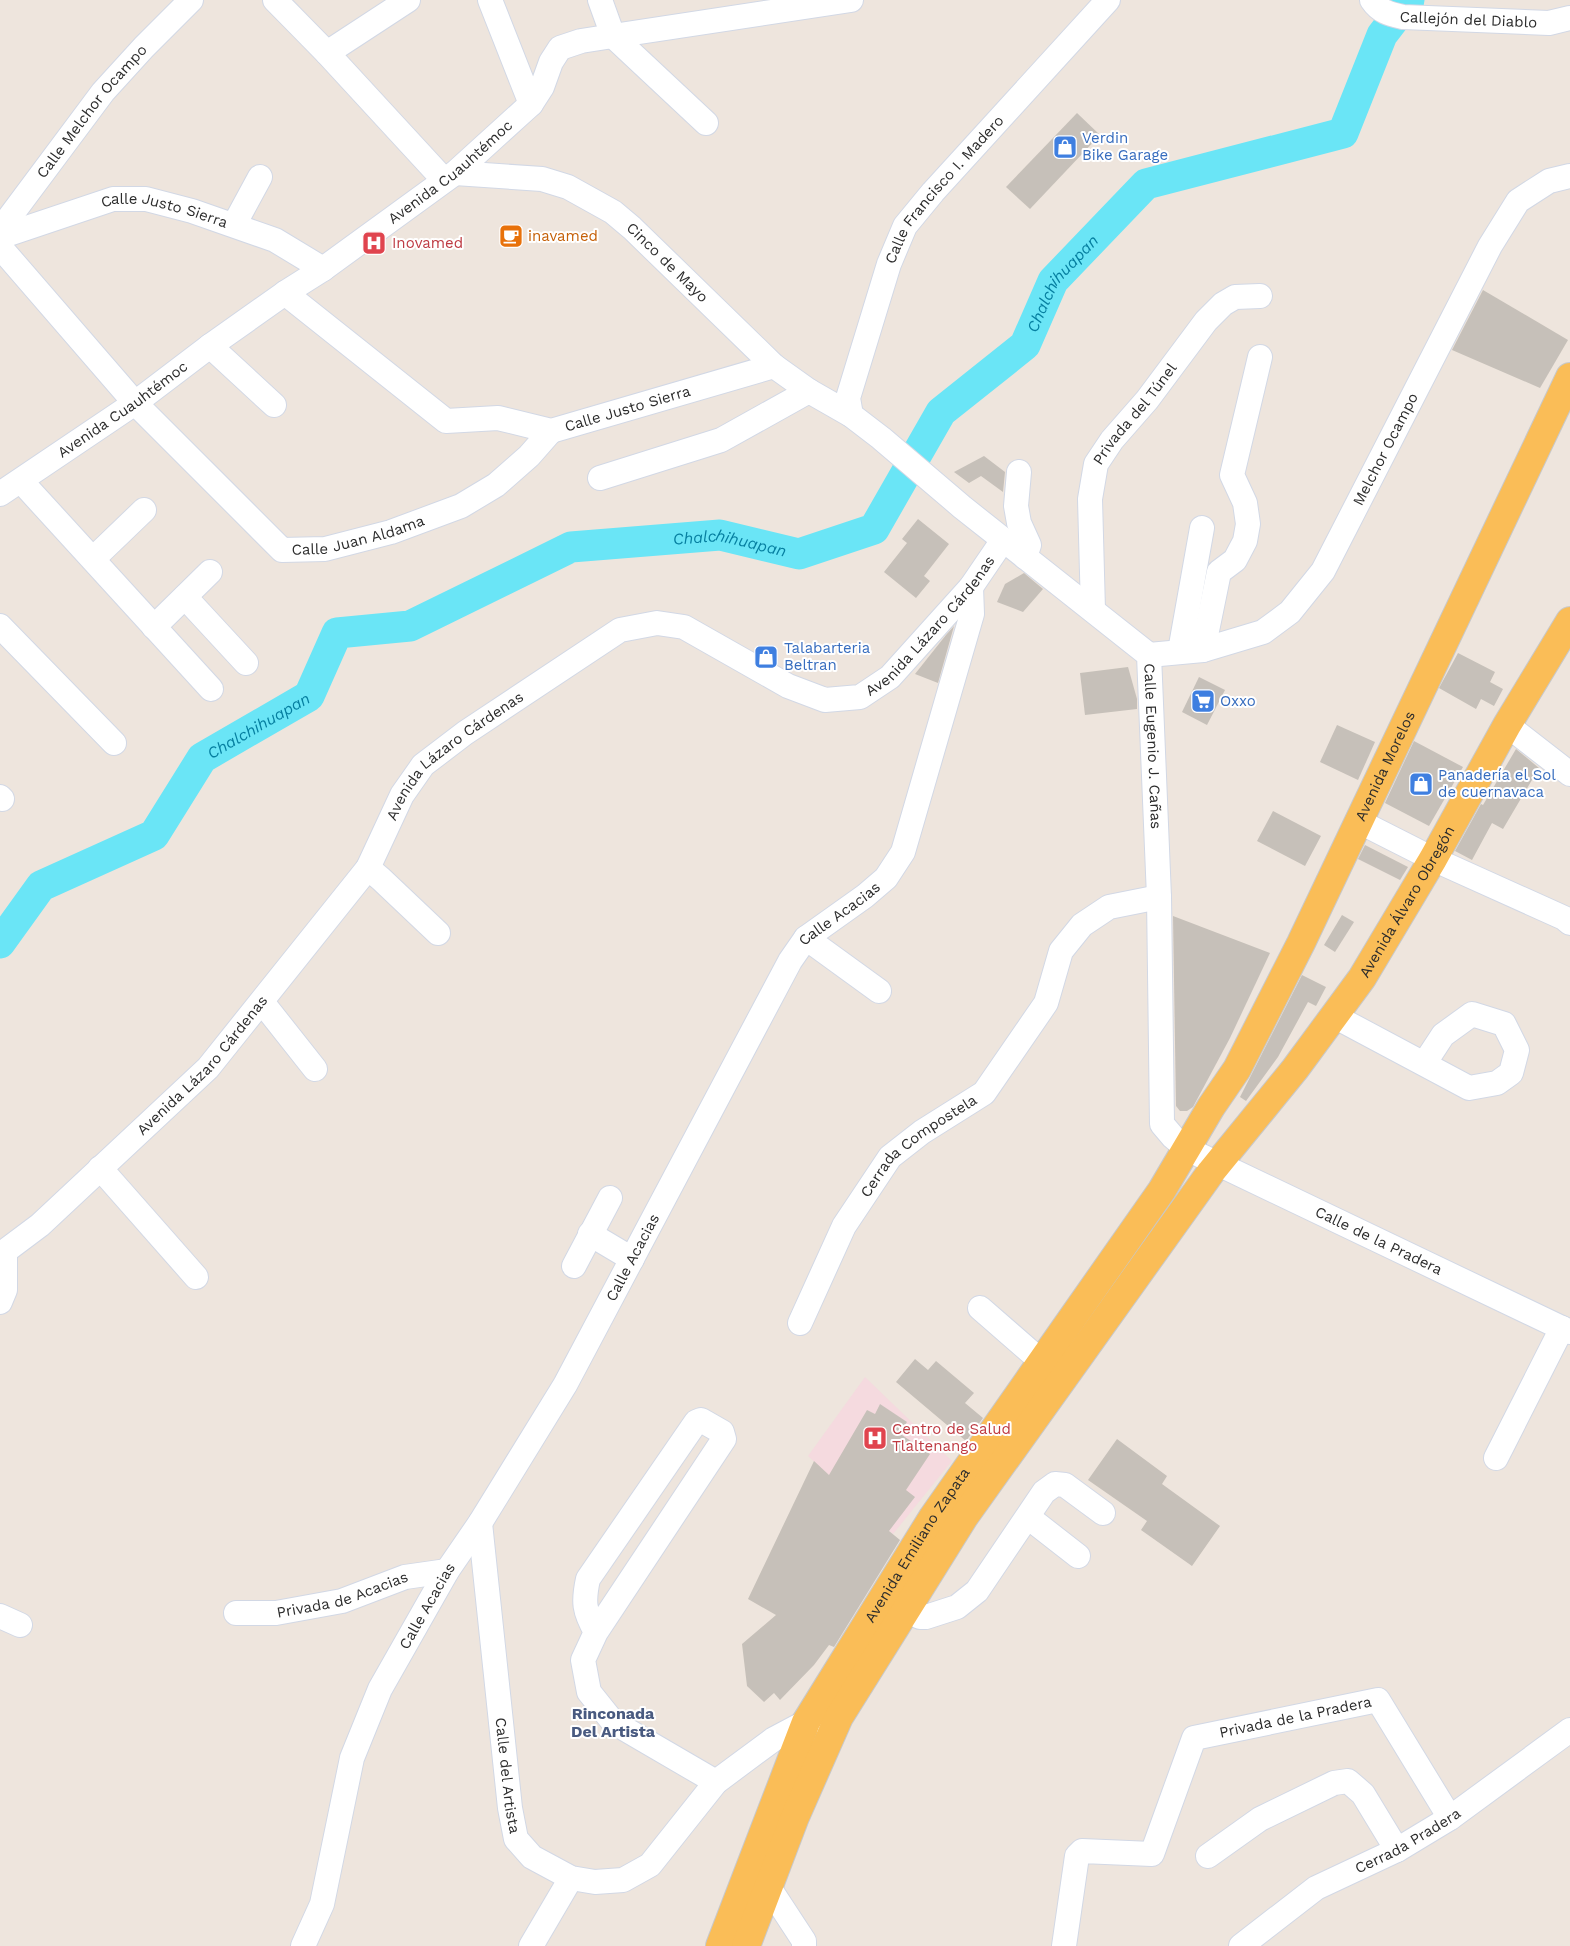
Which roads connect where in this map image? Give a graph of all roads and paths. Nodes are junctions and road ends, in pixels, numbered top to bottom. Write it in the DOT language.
graph roads {
  1 [pos="191,0"];
  2 [pos="275,0"];
  3 [pos="408,0"];
  4 [pos="490,0"];
  5 [pos="600,0"];
  6 [pos="850,0"];
  7 [pos="1108,0"];
  8 [pos="1372,0"];
  9 [pos="1570,18"];
  10 [pos="613,36"];
  11 [pos="327,52"];
  12 [pos="531,104"];
  13 [pos="706,123"];
  14 [pos="450,176"];
  15 [pos="1570,176"];
  16 [pos="260,177"];
  17 [pos="234,225"];
  18 [pos="0,230"];
  19 [pos="0,237"];
  20 [pos="0,247"];
  21 [pos="323,269"];
  22 [pos="285,293"];
  23 [pos="1260,296"];
  24 [pos="210,346"];
  25 [pos="1260,357"];
  26 [pos="774,366"];
  27 [pos="1570,377"];
  28 [pos="809,391"];
  29 [pos="135,403"];
  30 [pos="274,405"];
  31 [pos="851,415"];
  32 [pos="551,431"];
  33 [pos="1020,472"];
  34 [pos="600,478"];
  35 [pos="21,481"];
  36 [pos="0,494"];
  37 [pos="144,510"];
  38 [pos="1202,528"];
  39 [pos="1003,540"];
  40 [pos="1025,557"];
  41 [pos="93,559"];
  42 [pos="210,572"];
  43 [pos="971,587"];
  44 [pos="185,597"];
  45 [pos="1093,610"];
  46 [pos="1570,620"];
  47 [pos="0,626"];
  48 [pos="154,627"];
  49 [pos="1203,650"];
  50 [pos="1180,652"];
  51 [pos="1149,655"];
  52 [pos="246,663"];
  53 [pos="211,689"];
  54 [pos="1507,725"];
  55 [pos="114,743"];
  56 [pos="1570,774"];
  57 [pos="1358,821"];
  58 [pos="1433,859"];
  59 [pos="368,868"];
  60 [pos="1159,897"];
  61 [pos="1570,923"];
  62 [pos="438,933"];
  63 [pos="806,938"];
  64 [pos="879,991"];
  65 [pos="262,1002"];
  66 [pos="1334,1016"];
  67 [pos="1424,1064"];
  68 [pos="315,1069"];
  69 [pos="1187,1149"];
  70 [pos="1218,1164"];
  71 [pos="100,1168"];
  72 [pos="610,1198"];
  73 [pos="590,1234"];
  74 [pos="3,1254"];
  75 [pos="632,1259"];
  76 [pos="574,1266"];
  77 [pos="196,1277"];
  78 [pos="0,1302"];
  79 [pos="980,1308"];
  80 [pos="800,1323"];
  81 [pos="1566,1330"];
  82 [pos="1042,1362"];
  83 [pos="1496,1458"];
  84 [pos="1102,1513"];
  85 [pos="1028,1516"];
  86 [pos="480,1522"];
  87 [pos="1078,1556"];
  88 [pos="447,1571"];
  89 [pos="895,1603"];
  90 [pos="236,1613"];
  91 [pos="596,1632"];
  92 [pos="839,1717"];
  93 [pos="806,1722"];
  94 [pos="1570,1730"];
  95 [pos="716,1782"];
  96 [pos="1450,1818"];
  97 [pos="1397,1850"];
  98 [pos="1208,1856"];
  99 [pos="571,1878"];
  100 [pos="768,1886"];
  101 [pos="303,1946"];
  102 [pos="532,1946"];
  103 [pos="720,1946"];
  104 [pos="746,1946"];
  105 [pos="804,1946"];
  106 [pos="1064,1946"];
  107 [pos="1241,1946"];
  1 -- 18 [label="street, Calle Melchor Ocampo"];
  2 -- 11 [label="street"];
  3 -- 11 [label="street"];
  4 -- 12 [label="street"];
  5 -- 10 [label="street"];
  6 -- 10 [label="street, Avenida Cuauhtémoc"];
  7 -- 31 [label="street, Calle Francisco I. Madero"];
  8 -- 9 [label="street, Callejón del Diablo"];
  10 -- 12 [label="street, Avenida Cuauhtémoc"];
  10 -- 13 [label="street"];
  11 -- 14 [label="street"];
  12 -- 14 [label="street, Avenida Cuauhtémoc"];
  14 -- 21 [label="street, Avenida Cuauhtémoc"];
  14 -- 26 [label="street, Cinco de Mayo"];
  15 -- 49 [label="street, Melchor Ocampo"];
  16 -- 17 [label="street"];
  17 -- 19 [label="street, Calle Justo Sierra"];
  17 -- 21 [label="street, Calle Justo Sierra"];
  20 -- 29 [label="street, Calle Juan Aldama"];
  21 -- 22 [label="street, Avenida Cuauhtémoc"];
  22 -- 24 [label="street, Avenida Cuauhtémoc"];
  22 -- 32 [label="street, Calle Justo Sierra"];
  23 -- 45 [label="street, Privada del Túnel"];
  24 -- 29 [label="street, Avenida Cuauhtémoc"];
  24 -- 30 [label="street"];
  25 -- 49 [label="street"];
  26 -- 28 [label="street, Cinco de Mayo"];
  26 -- 32 [label="street, Calle Justo Sierra"];
  27 -- 57 [label="main road, Avenida Morelos"];
  28 -- 31 [label="street, Cinco de Mayo"];
  28 -- 34 [label="street"];
  29 -- 32 [label="street, Calle Juan Aldama"];
  29 -- 35 [label="street, Avenida Cuauhtémoc"];
  31 -- 39 [label="street, Calle Eugenio J. Cañas"];
  33 -- 40 [label="street"];
  35 -- 36 [label="street, Avenida Cuauhtémoc"];
  35 -- 41 [label="street"];
  37 -- 41 [label="street"];
  38 -- 50 [label="street"];
  39 -- 40 [label="street, Calle Eugenio J. Cañas"];
  39 -- 43 [label="street, Avenida Lázaro Cárdenas"];
  40 -- 45 [label="street, Calle Eugenio J. Cañas"];
  41 -- 48 [label="street"];
  42 -- 44 [label="street"];
  43 -- 59 [label="street, Avenida Lázaro Cárdenas"];
  43 -- 63 [label="street, Calle Acacias"];
  44 -- 48 [label="street"];
  44 -- 52 [label="street"];
  45 -- 51 [label="street, Calle Eugenio J. Cañas"];
  46 -- 54 [label="main road, Avenida Álvaro Obregón"];
  47 -- 55 [label="street"];
  48 -- 53 [label="street"];
  49 -- 50 [label="street, Melchor Ocampo"];
  50 -- 51 [label="street, Melchor Ocampo"];
  51 -- 60 [label="street, Calle Eugenio J. Cañas"];
  54 -- 56 [label="street"];
  54 -- 58 [label="main road, Avenida Álvaro Obregón"];
  57 -- 58 [label="street"];
  57 -- 69 [label="main road, Avenida Morelos"];
  58 -- 61 [label="street"];
  58 -- 66 [label="main road, Avenida Álvaro Obregón"];
  59 -- 62 [label="street"];
  59 -- 65 [label="street, Avenida Lázaro Cárdenas"];
  60 -- 69 [label="street, Calle Eugenio J. Cañas"];
  60 -- 80 [label="street, Cerrada Compostela"];
  63 -- 64 [label="street"];
  63 -- 75 [label="street, Calle Acacias"];
  65 -- 68 [label="street"];
  65 -- 71 [label="street, Avenida Lázaro Cárdenas"];
  66 -- 67 [label="street"];
  66 -- 70 [label="main road, Avenida Álvaro Obregón"];
  69 -- 70 [label="street, Calle de la Pradera"];
  69 -- 82 [label="main road, Avenida Emiliano Zapata"];
  70 -- 81 [label="street, Calle de la Pradera"];
  70 -- 89 [label="main road, Avenida Emiliano Zapata"];
  71 -- 74 [label="street, Avenida Lázaro Cárdenas"];
  71 -- 77 [label="street"];
  72 -- 73 [label="street"];
  73 -- 75 [label="street"];
  73 -- 76 [label="street"];
  74 -- 78 [label="street"];
  75 -- 86 [label="street, Calle Acacias"];
  79 -- 82 [label="street"];
  81 -- 83 [label="street"];
  82 -- 89 [label="main road, Avenida Emiliano Zapata"];
  84 -- 85 [label="street"];
  85 -- 87 [label="street"];
  85 -- 89 [label="street"];
  86 -- 88 [label="street, Calle Acacias"];
  86 -- 99 [label="street, Calle del Artista"];
  88 -- 90 [label="street, Privada de Acacias"];
  88 -- 101 [label="street, Calle Acacias"];
  89 -- 92 [label="main road, Avenida Emiliano Zapata"];
  89 -- 93 [label="main road, Avenida Emiliano Zapata"];
  91 -- 91 [label="street"];
  91 -- 95 [label="street"];
  92 -- 93 [label="street, Calle del Artista"];
  92 -- 100 [label="main road, Avenida Emiliano Zapata"];
  93 -- 95 [label="street, Calle del Artista"];
  93 -- 103 [label="main road, Avenida Emiliano Zapata"];
  94 -- 96 [label="street, Cerrada Pradera"];
  95 -- 99 [label="street, Calle del Artista"];
  96 -- 97 [label="street, Cerrada Pradera"];
  96 -- 106 [label="street, Privada de la Pradera"];
  97 -- 98 [label="street"];
  97 -- 107 [label="street, Cerrada Pradera"];
  99 -- 102 [label="street"];
  100 -- 104 [label="main road, Avenida Emiliano Zapata"];
  100 -- 105 [label="street"];
}
